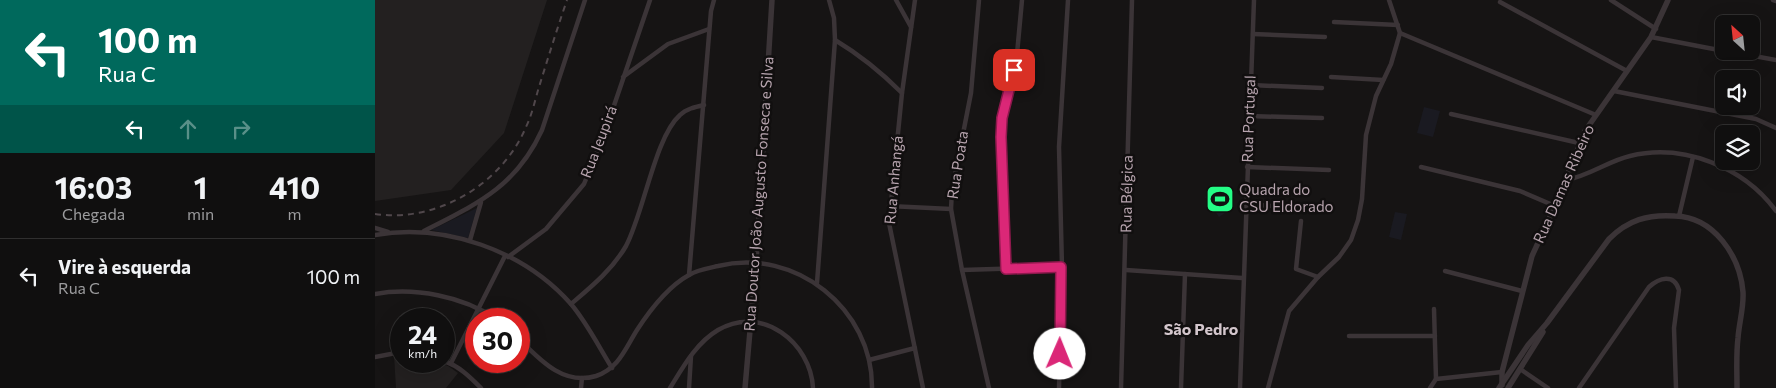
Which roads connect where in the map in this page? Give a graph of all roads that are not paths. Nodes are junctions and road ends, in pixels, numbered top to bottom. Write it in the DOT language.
graph roads {
  1 [pos="585,0"];
  2 [pos="650,0"];
  3 [pos="714,0"];
  4 [pos="772,0"];
  5 [pos="829,0"];
  6 [pos="896,0"];
  7 [pos="915,0"];
  8 [pos="979,0"];
  9 [pos="1022,0"];
  10 [pos="1068,0"];
  11 [pos="1132,0"];
  12 [pos="1255,0"];
  13 [pos="1389,0"];
  14 [pos="1611,0"];
  15 [pos="1668,0"];
  16 [pos="1500,2"];
  17 [pos="1334,22"];
  18 [pos="1399,25"];
  19 [pos="911,27"];
  20 [pos="1656,29"];
  21 [pos="709,30"];
  22 [pos="1400,32"];
  23 [pos="1253,34"];
  24 [pos="1325,37"];
  25 [pos="1651,38"];
  26 [pos="835,40"];
  27 [pos="1715,49"];
  28 [pos="1760,57"];
  29 [pos="1776,60"];
  30 [pos="1627,71"];
  31 [pos="623,77"];
  32 [pos="1331,77"];
  33 [pos="1383,80"];
  34 [pos="1251,85"];
  35 [pos="1322,88"];
  36 [pos="1614,90"];
  37 [pos="902,93"];
  38 [pos="704,105"];
  39 [pos="1451,114"];
  40 [pos="1596,115"];
  41 [pos="1249,116"];
  42 [pos="1322,118"];
  43 [pos="1774,126"];
  44 [pos="1579,143"];
  45 [pos="1693,157"];
  46 [pos="1247,167"];
  47 [pos="1421,167"];
  48 [pos="1329,170"];
  49 [pos="1566,180"];
  50 [pos="481,202"];
  51 [pos="1246,204"];
  52 [pos="889,206"];
  53 [pos="1555,206"];
  54 [pos="951,209"];
  55 [pos="1314,209"];
  56 [pos="1776,211"];
  57 [pos="1679,216"];
  58 [pos="1301,221"];
  59 [pos="375,228"];
  60 [pos="424,231"];
  61 [pos="389,232"];
  62 [pos="375,235"];
  63 [pos="470,240"];
  64 [pos="507,256"];
  65 [pos="756,262"];
  66 [pos="1061,267"];
  67 [pos="1006,269"];
  68 [pos="962,270"];
  69 [pos="1126,270"];
  70 [pos="1445,271"];
  71 [pos="1185,274"];
  72 [pos="689,275"];
  73 [pos="1318,276"];
  74 [pos="1242,278"];
  75 [pos="817,283"];
  76 [pos="1522,291"];
  77 [pos="375,294"];
  78 [pos="571,304"];
  79 [pos="476,308"];
  80 [pos="480,308"];
  81 [pos="1434,309"];
  82 [pos="750,322"];
  83 [pos="1547,323"];
  84 [pos="465,336"];
  85 [pos="1349,336"];
  86 [pos="1435,336"];
  87 [pos="1528,345"];
  88 [pos="915,348"];
  89 [pos="530,349"];
  90 [pos="390,354"];
  91 [pos="455,355"];
  92 [pos="691,355"];
  93 [pos="375,357"];
  94 [pos="869,360"];
  95 [pos="455,366"];
  96 [pos="611,368"];
  97 [pos="1520,369"];
  98 [pos="1502,372"];
  99 [pos="582,378"];
  100 [pos="1272,378"];
  101 [pos="1436,379"];
  102 [pos="1501,387"];
  103 [pos="481,388"];
  104 [pos="581,388"];
  105 [pos="669,388"];
  106 [pos="689,388"];
  107 [pos="745,388"];
  108 [pos="813,388"];
  109 [pos="872,388"];
  110 [pos="923,388"];
  111 [pos="989,388"];
  112 [pos="1059,388"];
  113 [pos="1121,388"];
  114 [pos="1181,388"];
  115 [pos="1240,388"];
  116 [pos="1268,388"];
  117 [pos="1273,388"];
  118 [pos="1430,388"];
  119 [pos="1508,388"];
  120 [pos="1549,388"];
  121 [pos="1579,388"];
  122 [pos="1676,388"];
  123 [pos="1737,388"];
  1 -- 50 [label="street"];
  2 -- 31 [label="street, Rua Jeupirá"];
  3 -- 21 [label="street"];
  4 -- 65 [label="street, Rua Doutor João Augusto Fonseca e Silva"];
  5 -- 26 [label="street"];
  6 -- 19 [label="street"];
  7 -- 19 [label="street, Rua Anhangá"];
  8 -- 54 [label="street, Rua Poata"];
  9 -- 67 [label="street"];
  10 -- 66 [label="street"];
  11 -- 69 [label="street, Rua Bélgica"];
  12 -- 23 [label="street, Rua Portugal"];
  13 -- 18 [label="street"];
  14 -- 20 [label="street"];
  15 -- 20 [label="street, Rua Damas Ribeiro"];
  16 -- 30 [label="street"];
  17 -- 18 [label="street"];
  18 -- 22 [label="street"];
  19 -- 37 [label="street, Rua Anhangá"];
  20 -- 25 [label="street, Rua Damas Ribeiro"];
  21 -- 31 [label="street"];
  21 -- 38 [label="street"];
  22 -- 33 [label="street"];
  22 -- 40 [label="street"];
  23 -- 24 [label="street"];
  23 -- 34 [label="street, Rua Portugal"];
  25 -- 27 [label="street"];
  25 -- 30 [label="street, Rua Damas Ribeiro"];
  26 -- 37 [label="street"];
  26 -- 75 [label="street"];
  28 -- 29 [label="street"];
  30 -- 36 [label="street, Rua Damas Ribeiro"];
  31 -- 64 [label="street, Rua Jeupirá"];
  32 -- 33 [label="street"];
  33 -- 73 [label="street"];
  34 -- 35 [label="street"];
  34 -- 41 [label="street, Rua Portugal"];
  36 -- 40 [label="street, Rua Damas Ribeiro"];
  36 -- 43 [label="street"];
  37 -- 52 [label="street, Rua Anhangá"];
  38 -- 72 [label="street"];
  38 -- 78 [label="street"];
  39 -- 44 [label="street"];
  40 -- 44 [label="street, Rua Damas Ribeiro"];
  41 -- 42 [label="street"];
  41 -- 46 [label="street, Rua Portugal"];
  44 -- 49 [label="street, Rua Damas Ribeiro"];
  45 -- 49 [label="street"];
  45 -- 56 [label="street"];
  45 -- 57 [label="street"];
  46 -- 48 [label="street"];
  46 -- 51 [label="street, Rua Portugal"];
  47 -- 53 [label="street"];
  49 -- 53 [label="street, Rua Damas Ribeiro"];
  50 -- 60 [label="street"];
  50 -- 63 [label="street"];
  51 -- 55 [label="street"];
  51 -- 74 [label="street, Rua Portugal"];
  52 -- 54 [label="street"];
  52 -- 88 [label="street, Rua Anhangá"];
  53 -- 76 [label="street, Rua Damas Ribeiro"];
  54 -- 68 [label="street, Rua Poata"];
  57 -- 83 [label="street"];
  57 -- 123 [label="street"];
  58 -- 73 [label="street"];
  59 -- 61 [label="street"];
  60 -- 61 [label="street"];
  60 -- 63 [label="street"];
  61 -- 62 [label="street"];
  63 -- 64 [label="street"];
  64 -- 78 [label="street"];
  64 -- 80 [label="street, Rua Jeupirá"];
  65 -- 72 [label="street"];
  65 -- 75 [label="street"];
  65 -- 82 [label="street, Rua Doutor João Augusto Fonseca e Silva"];
  66 -- 67 [label="street"];
  66 -- 112 [label="street"];
  67 -- 68 [label="street"];
  68 -- 111 [label="street, Rua Poata"];
  69 -- 71 [label="street"];
  69 -- 113 [label="street, Rua Bélgica"];
  70 -- 76 [label="street"];
  71 -- 74 [label="street"];
  71 -- 114 [label="street"];
  72 -- 96 [label="street"];
  73 -- 100 [label="street"];
  74 -- 115 [label="street, Rua Portugal"];
  75 -- 94 [label="street"];
  76 -- 98 [label="street, Rua Damas Ribeiro"];
  77 -- 79 [label="street"];
  78 -- 96 [label="street"];
  81 -- 86 [label="street"];
  82 -- 92 [label="street"];
  82 -- 107 [label="street, Rua Doutor João Augusto Fonseca e Silva"];
  82 -- 108 [label="street"];
  83 -- 87 [label="street"];
  83 -- 97 [label="street"];
  84 -- 91 [label="street, Rua Jeupirá"];
  85 -- 86 [label="street"];
  86 -- 101 [label="street"];
  87 -- 97 [label="street"];
  87 -- 102 [label="street"];
  88 -- 94 [label="street"];
  88 -- 110 [label="street, Rua Anhangá"];
  89 -- 99 [label="street"];
  90 -- 93 [label="street"];
  92 -- 105 [label="street"];
  92 -- 106 [label="street"];
  94 -- 109 [label="street"];
  95 -- 103 [label="street"];
  96 -- 99 [label="street"];
  97 -- 119 [label="street"];
  97 -- 120 [label="street"];
  98 -- 101 [label="street"];
  98 -- 102 [label="street, Rua Damas Ribeiro"];
  99 -- 104 [label="street"];
  100 -- 116 [label="street"];
  100 -- 117 [label="street"];
  101 -- 118 [label="street"];
  121 -- 122 [label="street"];
}
